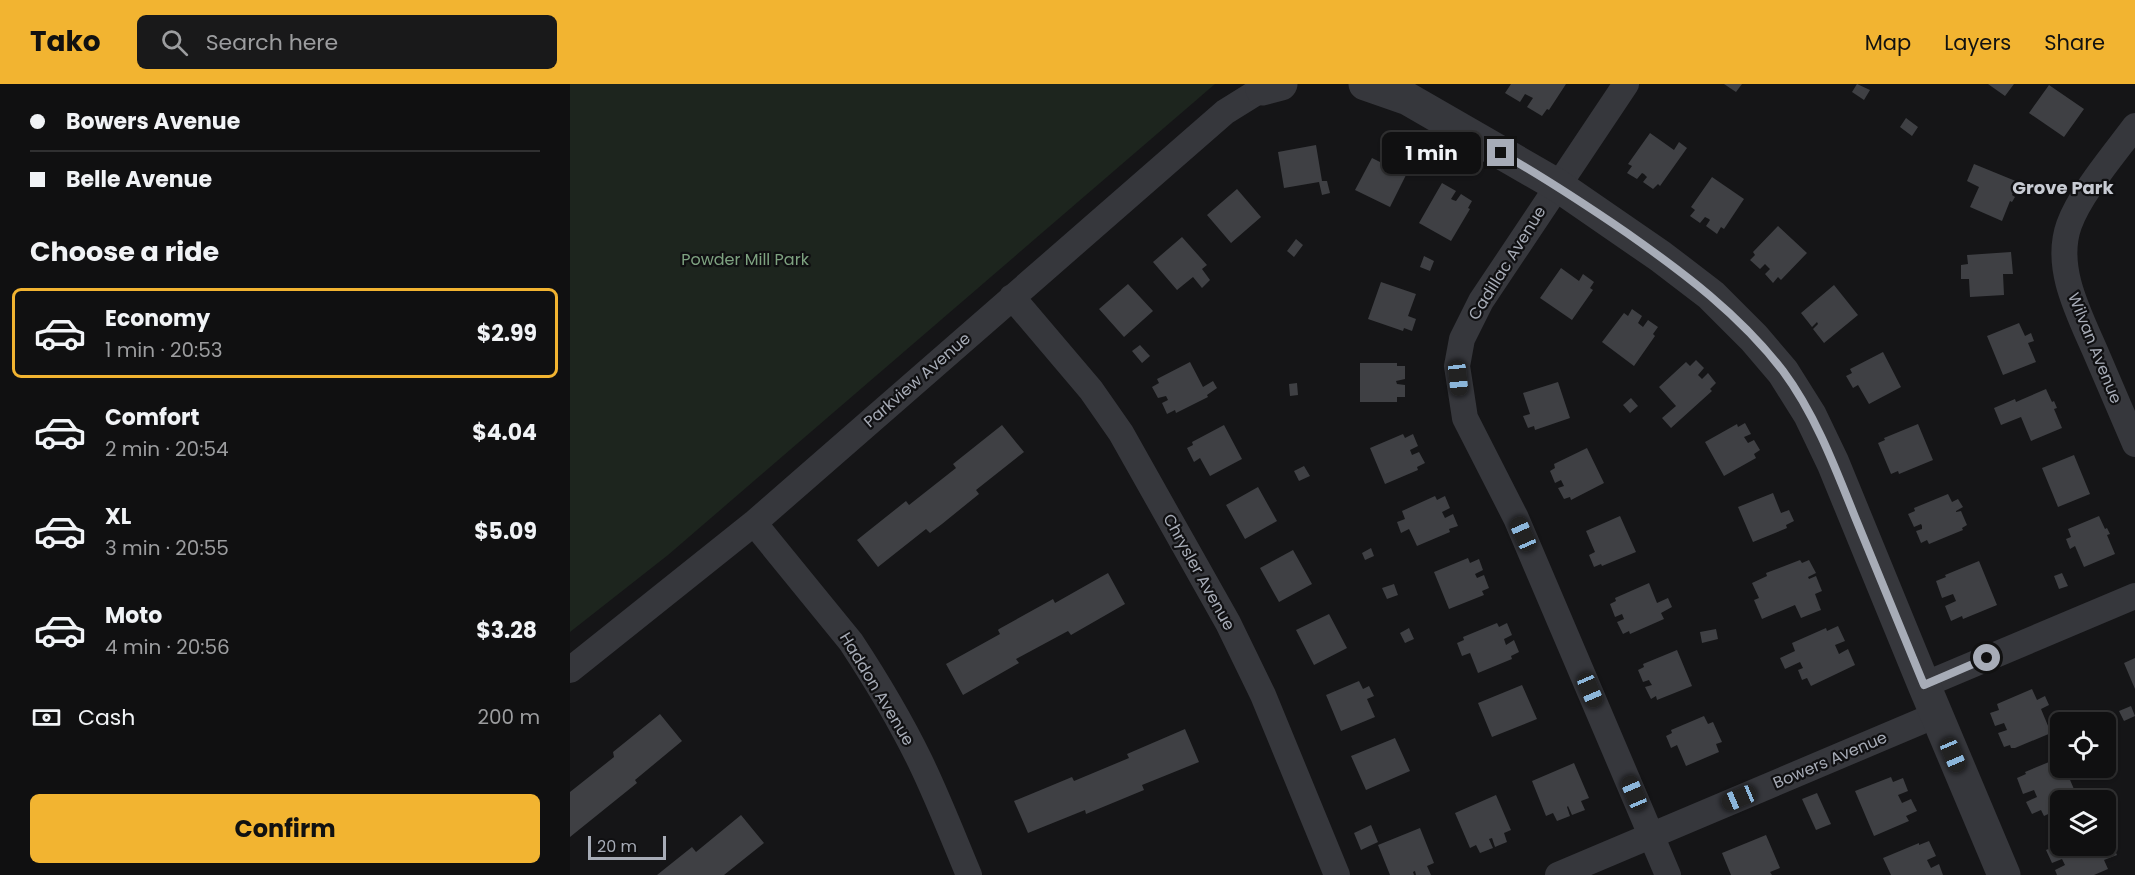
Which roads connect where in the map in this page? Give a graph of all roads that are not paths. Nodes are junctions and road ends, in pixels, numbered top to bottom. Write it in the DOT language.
graph roads {
  1 [pos="1365,84"];
  2 [pos="1626,84"];
  3 [pos="1272,86"];
  4 [pos="2135,126"];
  5 [pos="1557,185"];
  6 [pos="1012,297"];
  7 [pos="2135,444"];
  8 [pos="754,523"];
  9 [pos="2135,596"];
  10 [pos="570,669"];
  11 [pos="1924,685"];
  12 [pos="1936,715"];
  13 [pos="1652,834"];
  14 [pos="969,875"];
  15 [pos="1337,875"];
  16 [pos="1558,875"];
  17 [pos="1668,875"];
  18 [pos="2004,875"];
  1 -- 5 [label="street"];
  2 -- 5 [label="street, Cadillac Avenue"];
  3 -- 6 [label="street, Parkview Avenue"];
  4 -- 7 [label="street, Wilvan Avenue"];
  5 -- 11 [label="street"];
  5 -- 13 [label="street, Cadillac Avenue"];
  6 -- 8 [label="street, Parkview Avenue"];
  6 -- 15 [label="street, Chrysler Avenue"];
  8 -- 10 [label="street, Parkview Avenue"];
  8 -- 14 [label="street, Haddon Avenue"];
  9 -- 11 [label="street"];
  11 -- 12 [label="street"];
  12 -- 13 [label="street, Bowers Avenue"];
  12 -- 18 [label="street"];
  13 -- 16 [label="street, Bowers Avenue"];
  13 -- 17 [label="street, Cadillac Avenue"];
}
